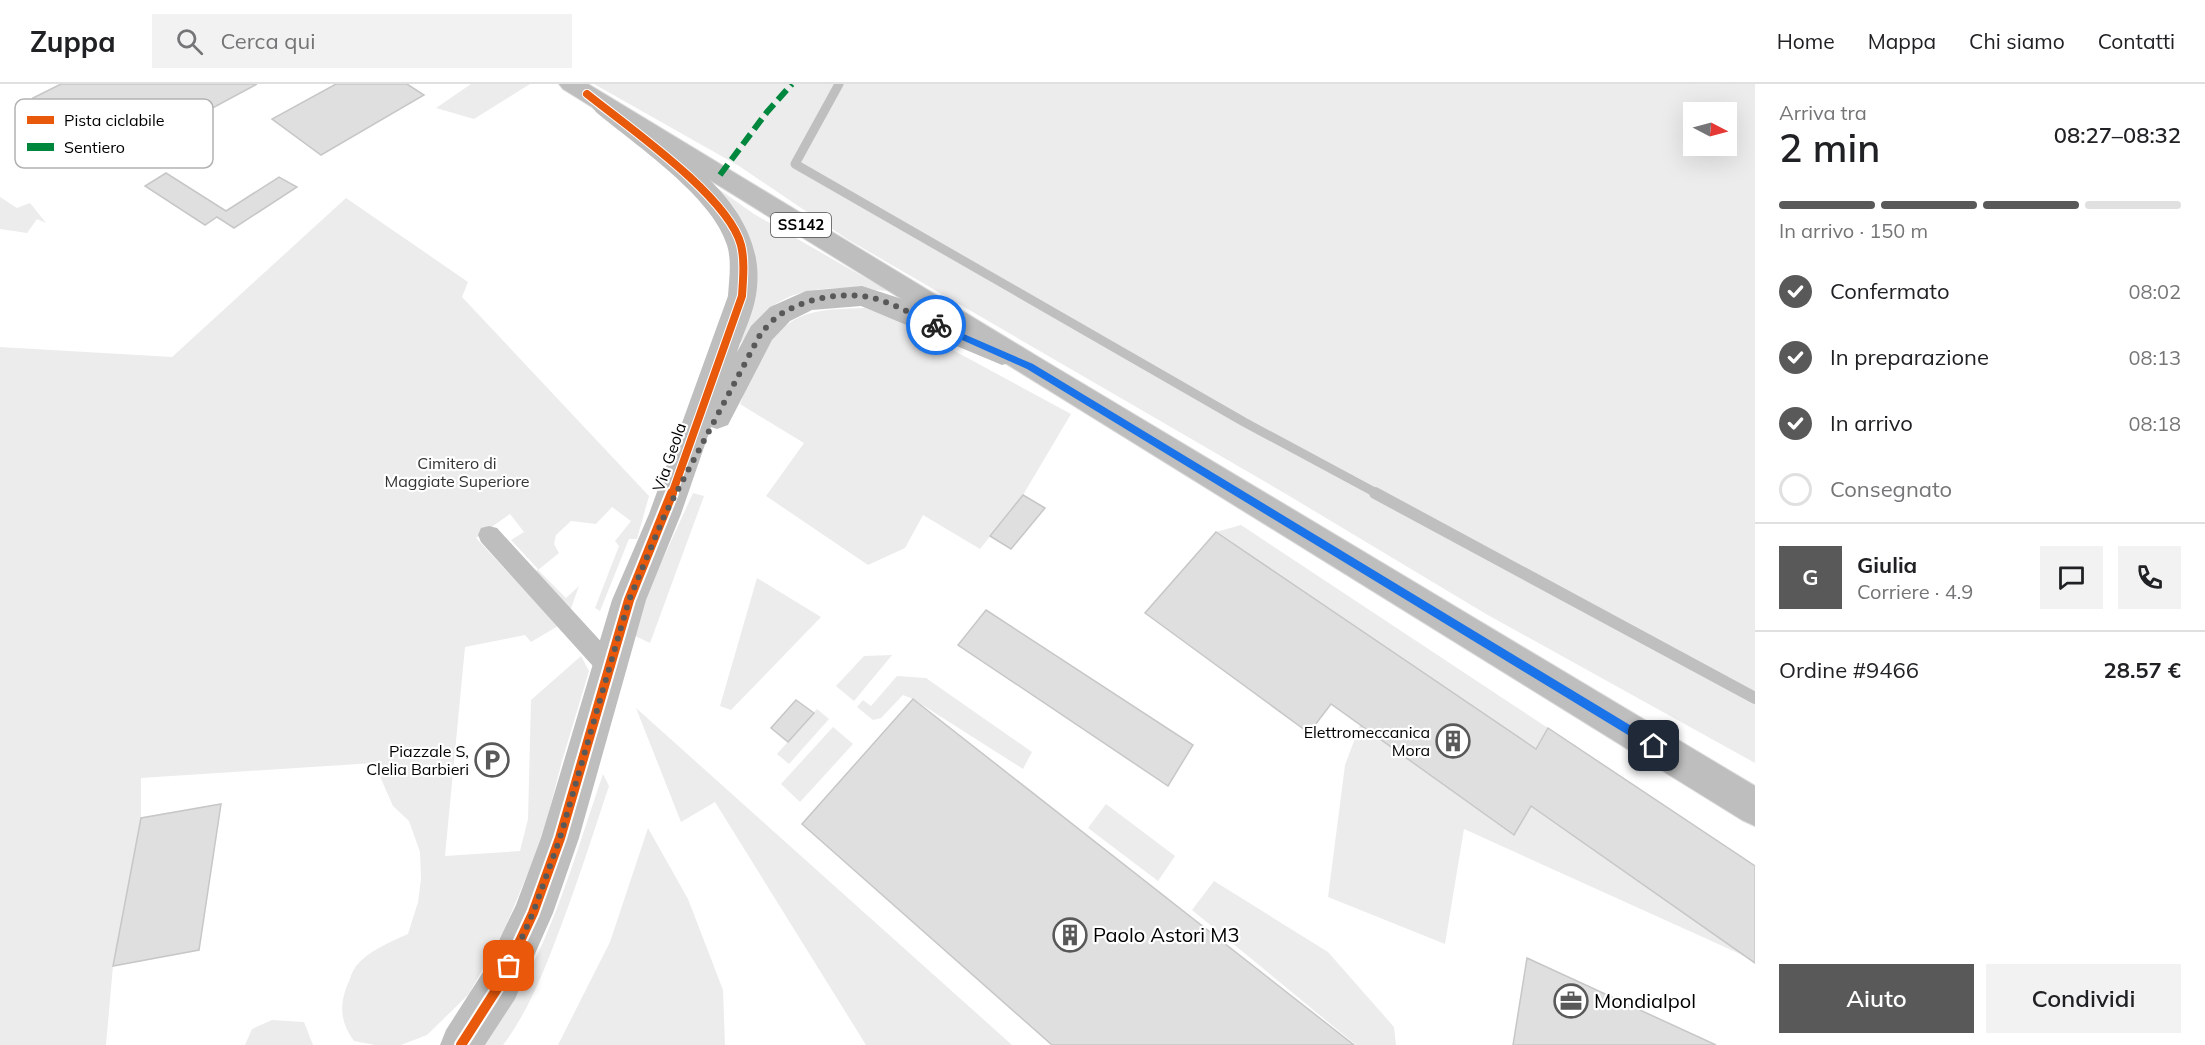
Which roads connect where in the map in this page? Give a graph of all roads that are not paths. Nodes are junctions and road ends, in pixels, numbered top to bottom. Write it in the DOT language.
graph roads {
  1 [pos="579,89"];
  2 [pos="1030,366"];
  3 [pos="665,514"];
  4 [pos="489,535"];
  5 [pos="609,667"];
  6 [pos="1755,807"];
  7 [pos="461,1045"];
  1 -- 2 [label="street, SS142"];
  1 -- 3 [label="street, Via Geola"];
  2 -- 3 [label="street, Via Geola"];
  2 -- 6 [label="street, SS142"];
  3 -- 5 [label="street, Via Geola"];
  4 -- 5 [label="lane"];
  5 -- 7 [label="street, Via Geola"];
}
